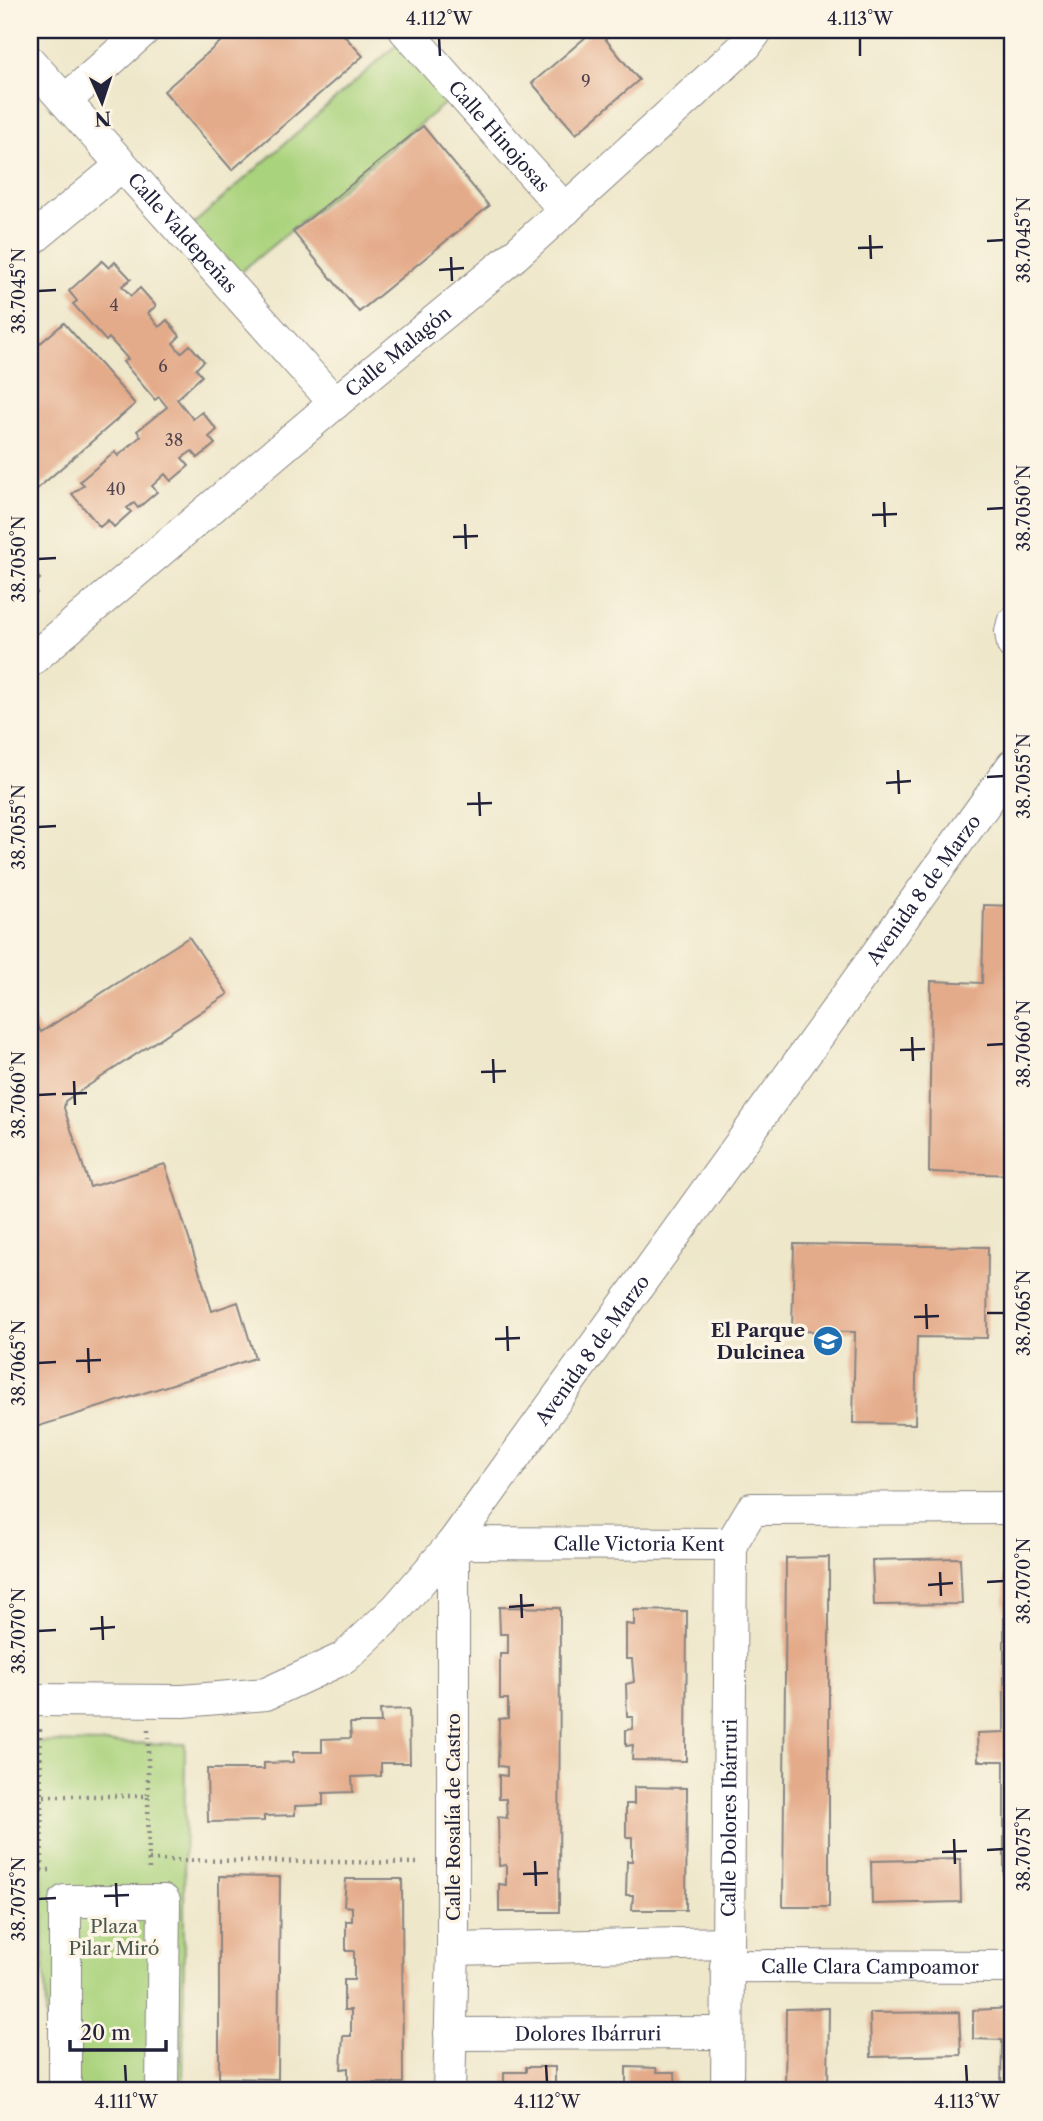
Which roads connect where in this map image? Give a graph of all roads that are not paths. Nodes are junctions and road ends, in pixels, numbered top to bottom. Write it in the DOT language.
graph roads {
  1 [pos="144,30"];
  2 [pos="405,30"];
  3 [pos="757,30"];
  4 [pos="30,62"];
  5 [pos="65,101"];
  6 [pos="121,166"];
  7 [pos="565,209"];
  8 [pos="30,241"];
  9 [pos="335,403"];
  10 [pos="1013,623"];
  11 [pos="1013,643"];
  12 [pos="30,661"];
  13 [pos="1013,765"];
  14 [pos="1013,1508"];
  15 [pos="453,1542"];
  16 [pos="731,1544"];
  17 [pos="35,1700"];
  18 [pos="453,1949"];
  19 [pos="726,1955"];
  20 [pos="1013,1967"];
  21 [pos="727,2033"];
  22 [pos="450,2034"];
  23 [pos="65,2091"];
  24 [pos="162,2091"];
  25 [pos="449,2091"];
  26 [pos="727,2091"];
  1 -- 5 [label="street"];
  2 -- 7 [label="street, Calle Hinojosas"];
  3 -- 7 [label="street, Calle Malagón"];
  4 -- 5 [label="street, Calle Valdepeñas"];
  5 -- 6 [label="street, Calle Valdepeñas"];
  6 -- 8 [label="street"];
  6 -- 9 [label="street, Calle Valdepeñas"];
  7 -- 9 [label="street, Calle Malagón"];
  9 -- 12 [label="street, Calle Malagón"];
  10 -- 11 [label="street"];
  13 -- 15 [label="street, Avenida 8 de Marzo"];
  14 -- 16 [label="street, Calle Victoria Kent"];
  15 -- 16 [label="street, Calle Victoria Kent"];
  15 -- 17 [label="street, Avenida 8 de Marzo"];
  15 -- 18 [label="street, Calle Rosalía de Castro"];
  16 -- 19 [label="street, Calle Dolores Ibárruri"];
  18 -- 19 [label="street"];
  18 -- 22 [label="street, Calle Rosalía de Castro"];
  19 -- 20 [label="street, Calle Clara Campoamor"];
  19 -- 21 [label="street, Calle Dolores Ibárruri"];
  21 -- 22 [label="street, Dolores Ibárruri"];
  21 -- 26 [label="street, Calle Dolores Ibárruri"];
  22 -- 25 [label="street, Calle Rosalía de Castro"];
  23 -- 24 [label="street"];
}
